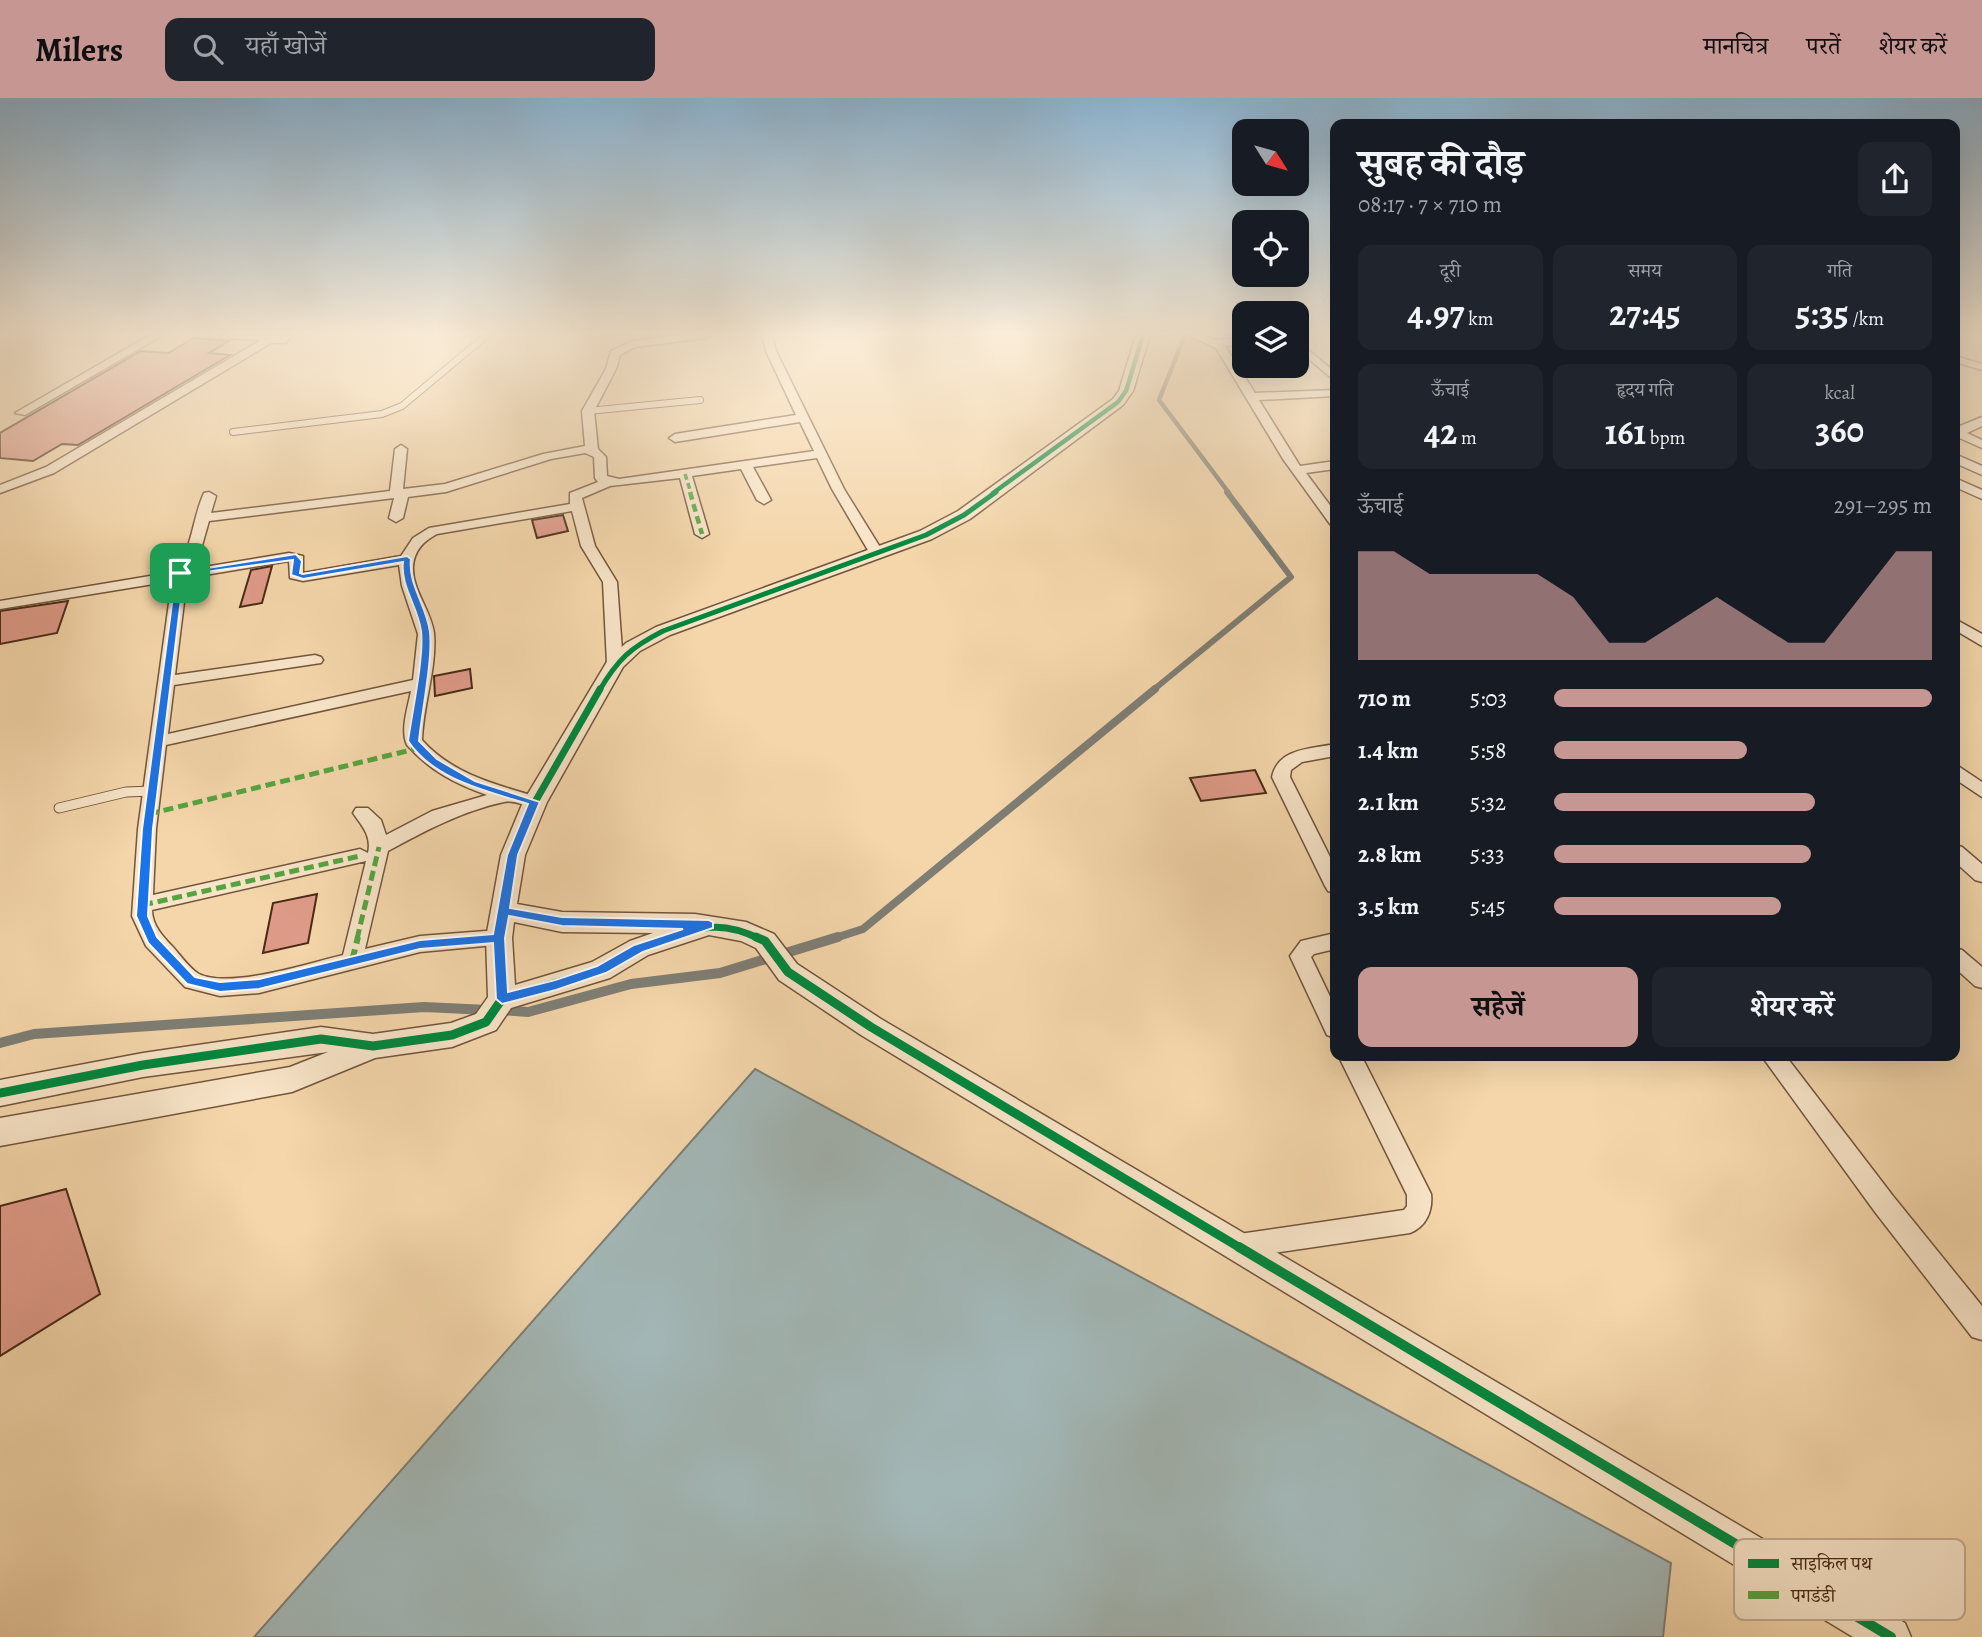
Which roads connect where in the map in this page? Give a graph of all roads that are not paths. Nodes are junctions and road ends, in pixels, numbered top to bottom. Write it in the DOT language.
graph roads {
  1 [pos="33,407"];
  2 [pos="159,407"];
  3 [pos="400,407"];
  4 [pos="590,407"];
  5 [pos="631,407"];
  6 [pos="798,407"];
  7 [pos="1112,407"];
  8 [pos="1257,407"];
  9 [pos="588,411"];
  10 [pos="22,413"];
  11 [pos="803,418"];
  12 [pos="1982,421"];
  13 [pos="1960,430"];
  14 [pos="233,432"];
  15 [pos="1960,434"];
  16 [pos="675,438"];
  17 [pos="1982,444"];
  18 [pos="401,449"];
  19 [pos="592,450"];
  20 [pos="820,454"];
  21 [pos="1960,460"];
  22 [pos="745,465"];
  23 [pos="1330,467"];
  24 [pos="1297,470"];
  25 [pos="1982,471"];
  26 [pos="685,474"];
  27 [pos="608,482"];
  28 [pos="1960,484"];
  29 [pos="0,489"];
  30 [pos="399,494"];
  31 [pos="1982,495"];
  32 [pos="209,496"];
  33 [pos="764,500"];
  34 [pos="1329,504"];
  35 [pos="575,507"];
  36 [pos="396,517"];
  37 [pos="201,518"];
  38 [pos="702,534"];
  39 [pos="876,552"];
  40 [pos="407,559"];
  41 [pos="180,573"];
  42 [pos="0,605"];
  43 [pos="1960,626"];
  44 [pos="1982,640"];
  45 [pos="315,660"];
  46 [pos="615,664"];
  47 [pos="166,681"];
  48 [pos="419,684"];
  49 [pos="159,741"];
  50 [pos="1330,751"];
  51 [pos="1960,774"];
  52 [pos="1982,790"];
  53 [pos="152,791"];
  54 [pos="506,795"];
  55 [pos="535,802"];
  56 [pos="59,808"];
  57 [pos="362,813"];
  58 [pos="379,847"];
  59 [pos="360,856"];
  60 [pos="1960,856"];
  61 [pos="1982,875"];
  62 [pos="1330,876"];
  63 [pos="143,905"];
  64 [pos="505,911"];
  65 [pos="709,925"];
  66 [pos="499,938"];
  67 [pos="1330,942"];
  68 [pos="1960,960"];
  69 [pos="352,961"];
  70 [pos="1982,980"];
  71 [pos="502,999"];
  72 [pos="1330,1019"];
  73 [pos="373,1046"];
  74 [pos="1352,1061"];
  75 [pos="1777,1061"];
  76 [pos="0,1093"];
  77 [pos="0,1132"];
  78 [pos="1239,1246"];
  79 [pos="1980,1320"];
  80 [pos="1734,1543"];
  81 [pos="1863,1620"];
  82 [pos="1891,1637"];
  1 -- 10 [label="street"];
  2 -- 29 [label="street"];
  3 -- 14 [label="lane"];
  4 -- 9 [label="street"];
  5 -- 9 [label="lane"];
  6 -- 11 [label="street"];
  7 -- 39 [label="street"];
  8 -- 24 [label="street"];
  9 -- 19 [label="street"];
  11 -- 16 [label="street"];
  11 -- 20 [label="street"];
  12 -- 13 [label="street"];
  15 -- 17 [label="street"];
  18 -- 30 [label="street"];
  19 -- 27 [label="street"];
  19 -- 30 [label="street"];
  20 -- 22 [label="street"];
  20 -- 39 [label="street"];
  21 -- 25 [label="street"];
  22 -- 26 [label="street"];
  22 -- 33 [label="street"];
  23 -- 24 [label="street"];
  24 -- 34 [label="street"];
  26 -- 27 [label="street"];
  26 -- 38 [label="street"];
  27 -- 35 [label="street"];
  28 -- 31 [label="street"];
  30 -- 36 [label="street"];
  30 -- 37 [label="street"];
  32 -- 37 [label="street"];
  35 -- 40 [label="street"];
  35 -- 46 [label="street"];
  37 -- 41 [label="street"];
  39 -- 46 [label="street"];
  40 -- 41 [label="street"];
  40 -- 48 [label="street"];
  41 -- 42 [label="street"];
  41 -- 47 [label="street"];
  43 -- 44 [label="street"];
  45 -- 47 [label="street"];
  46 -- 55 [label="street"];
  47 -- 49 [label="street"];
  48 -- 49 [label="street"];
  48 -- 54 [label="street"];
  49 -- 53 [label="street"];
  50 -- 62 [label="street"];
  51 -- 52 [label="street"];
  53 -- 56 [label="lane"];
  53 -- 63 [label="street"];
  54 -- 55 [label="street"];
  54 -- 58 [label="street"];
  55 -- 64 [label="street"];
  57 -- 58 [label="street"];
  58 -- 69 [label="street"];
  59 -- 63 [label="street"];
  60 -- 61 [label="street"];
  63 -- 69 [label="street"];
  64 -- 65 [label="street"];
  64 -- 66 [label="street"];
  65 -- 71 [label="street"];
  65 -- 78 [label="street"];
  66 -- 69 [label="street"];
  66 -- 71 [label="street"];
  67 -- 72 [label="street"];
  68 -- 70 [label="street"];
  71 -- 73 [label="street"];
  73 -- 76 [label="street"];
  73 -- 77 [label="street"];
  74 -- 78 [label="street"];
  75 -- 79 [label="street"];
  78 -- 80 [label="street"];
  81 -- 82 [label="street"];
}
